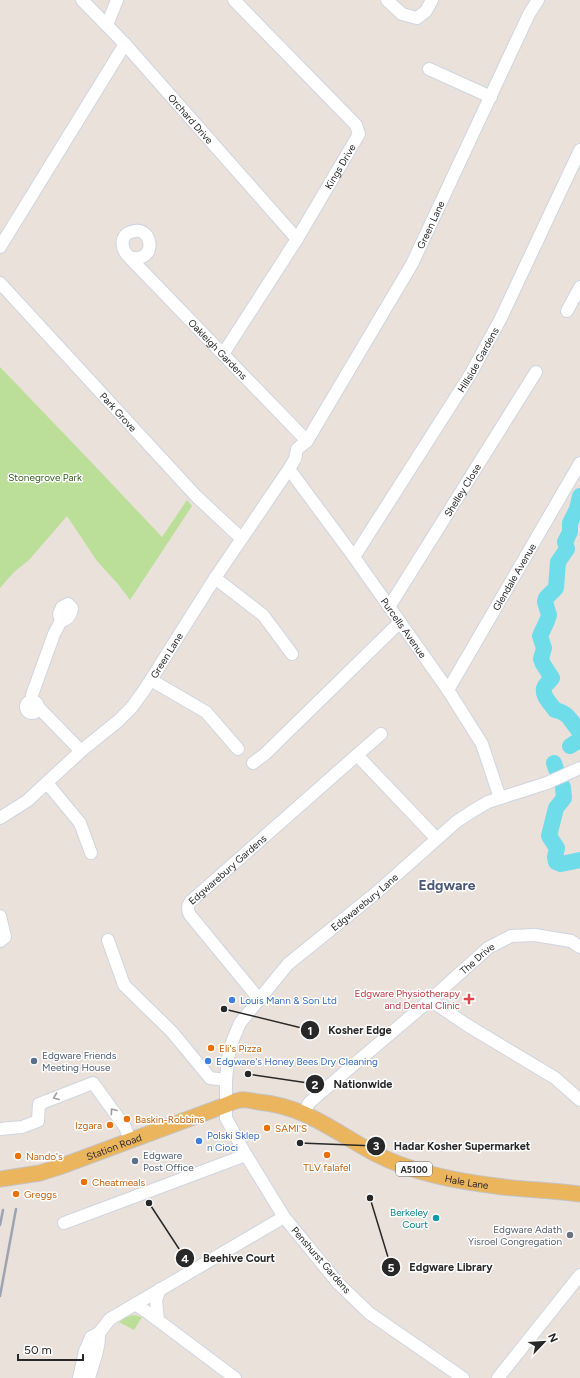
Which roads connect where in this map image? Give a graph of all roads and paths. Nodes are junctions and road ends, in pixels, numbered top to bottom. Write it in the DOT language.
graph roads {
  1 [pos="82,0"];
  2 [pos="117,0"];
  3 [pos="234,0"];
  4 [pos="387,0"];
  5 [pos="432,0"];
  6 [pos="538,0"];
  7 [pos="107,25"];
  8 [pos="125,44"];
  9 [pos="429,69"];
  10 [pos="491,97"];
  11 [pos="580,150"];
  12 [pos="297,239"];
  13 [pos="0,247"];
  14 [pos="129,257"];
  15 [pos="0,283"];
  16 [pos="580,287"];
  17 [pos="567,311"];
  18 [pos="224,354"];
  19 [pos="536,372"];
  20 [pos="307,441"];
  21 [pos="580,463"];
  22 [pos="292,464"];
  23 [pos="241,538"];
  24 [pos="354,558"];
  25 [pos="215,578"];
  26 [pos="389,607"];
  27 [pos="61,621"];
  28 [pos="400,622"];
  29 [pos="292,654"];
  30 [pos="151,680"];
  31 [pos="448,690"];
  32 [pos="381,734"];
  33 [pos="238,750"];
  34 [pos="81,751"];
  35 [pos="357,755"];
  36 [pos="253,763"];
  37 [pos="580,768"];
  38 [pos="47,783"];
  39 [pos="500,798"];
  40 [pos="0,818"];
  41 [pos="436,838"];
  42 [pos="91,853"];
  43 [pos="0,916"];
  44 [pos="108,940"];
  45 [pos="0,941"];
  46 [pos="580,947"];
  47 [pos="259,999"];
  48 [pos="430,1000"];
  49 [pos="226,1080"];
  50 [pos="580,1100"];
  51 [pos="226,1104"];
  52 [pos="304,1113"];
  53 [pos="0,1129"];
  54 [pos="130,1140"];
  55 [pos="246,1155"];
  56 [pos="0,1179"];
  57 [pos="580,1194"];
  58 [pos="284,1217"];
  59 [pos="64,1223"];
  60 [pos="580,1275"];
  61 [pos="160,1289"];
  62 [pos="135,1304"];
  63 [pos="158,1320"];
  64 [pos="99,1333"];
  65 [pos="78,1378"];
  66 [pos="89,1378"];
  67 [pos="235,1378"];
  68 [pos="463,1378"];
  69 [pos="498,1378"];
  1 -- 7 [label="street, Orchard Drive"];
  2 -- 7 [label="street"];
  3 -- 12 [label="street, Kings Drive"];
  4 -- 5 [label="street"];
  6 -- 10 [label="street, Green Lane"];
  7 -- 8 [label="street, Orchard Drive"];
  8 -- 12 [label="street, Orchard Drive"];
  8 -- 13 [label="street"];
  9 -- 10 [label="street"];
  10 -- 20 [label="street, Green Lane"];
  11 -- 24 [label="street, Hillside Gardens"];
  12 -- 18 [label="street, Kings Drive"];
  14 -- 18 [label="street, Oakleigh Gardens"];
  15 -- 23 [label="street, Park Grove"];
  16 -- 17 [label="street"];
  18 -- 20 [label="street, Oakleigh Gardens"];
  19 -- 26 [label="street, Shelley Close"];
  20 -- 22 [label="street, Green Lane"];
  21 -- 31 [label="street, Glendale Avenue"];
  22 -- 23 [label="street, Green Lane"];
  22 -- 24 [label="street, Purcells Avenue"];
  23 -- 25 [label="street, Green Lane"];
  24 -- 26 [label="street, Purcells Avenue"];
  25 -- 29 [label="street"];
  25 -- 30 [label="street, Green Lane"];
  26 -- 28 [label="street, Purcells Avenue"];
  27 -- 34 [label="street"];
  28 -- 31 [label="street, Purcells Avenue"];
  28 -- 36 [label="street"];
  30 -- 33 [label="street"];
  30 -- 34 [label="street, Green Lane"];
  31 -- 39 [label="street, Purcells Avenue"];
  32 -- 35 [label="street, Edgwarebury Gardens"];
  34 -- 38 [label="street, Green Lane"];
  35 -- 41 [label="street"];
  35 -- 47 [label="street, Edgwarebury Gardens"];
  37 -- 39 [label="street, Edgwarebury Lane"];
  38 -- 40 [label="street, Green Lane"];
  38 -- 42 [label="street"];
  39 -- 41 [label="street, Edgwarebury Lane"];
  41 -- 47 [label="street, Edgwarebury Lane"];
  43 -- 45 [label="street"];
  44 -- 49 [label="street"];
  46 -- 48 [label="street, The Drive"];
  47 -- 49 [label="street, Edgwarebury Lane"];
  48 -- 50 [label="street"];
  48 -- 52 [label="street, The Drive"];
  49 -- 51 [label="street, Edgwarebury Lane"];
  51 -- 52 [label="main road, Hale Lane / A5100"];
  51 -- 54 [label="main road, Station Road / A5100"];
  51 -- 55 [label="street, Penshurst Gardens"];
  52 -- 57 [label="main road, Hale Lane / A5100"];
  54 -- 53 [label="street, one-way"];
  54 -- 56 [label="main road, Station Road / A5100"];
  55 -- 58 [label="street, Penshurst Gardens"];
  55 -- 59 [label="street"];
  58 -- 61 [label="street"];
  58 -- 68 [label="street, Penshurst Gardens"];
  60 -- 69 [label="street"];
  61 -- 62 [label="street"];
  61 -- 63 [label="street"];
  62 -- 63 [label="street"];
  62 -- 64 [label="street"];
  63 -- 67 [label="street"];
  64 -- 65 [label="street"];
  64 -- 66 [label="street"];
}
